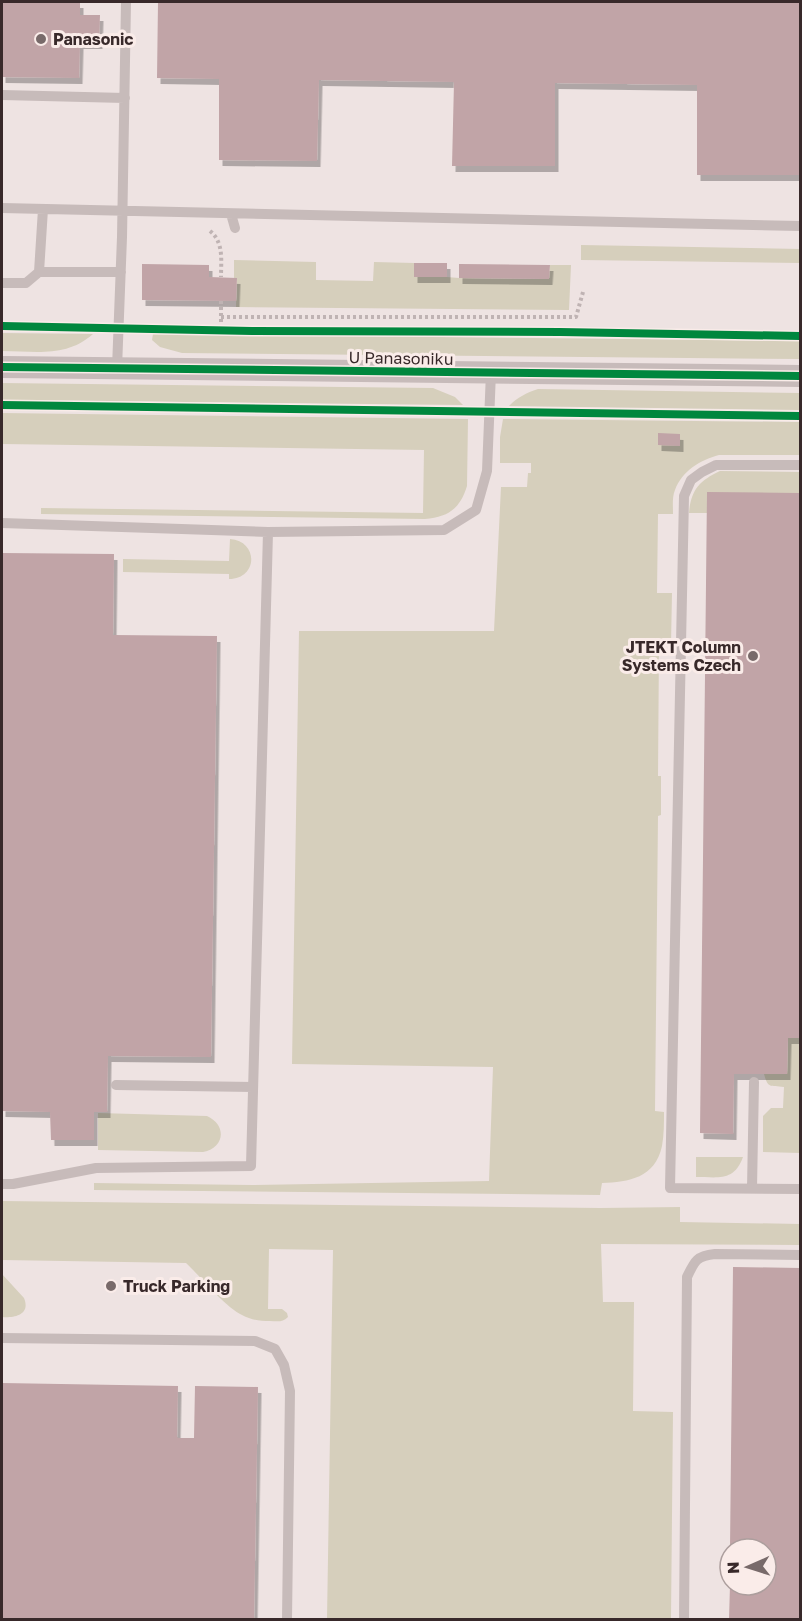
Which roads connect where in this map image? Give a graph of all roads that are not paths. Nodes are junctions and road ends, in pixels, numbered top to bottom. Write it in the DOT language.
graph roads {
  1 [pos="126,2"];
  2 [pos="2,95"];
  3 [pos="124,98"];
  4 [pos="2,208"];
  5 [pos="43,209"];
  6 [pos="122,211"];
  7 [pos="231,213"];
  8 [pos="801,226"];
  9 [pos="235,228"];
  10 [pos="39,272"];
  11 [pos="121,272"];
  12 [pos="2,283"];
  13 [pos="2,367"];
  14 [pos="117,368"];
  15 [pos="491,372"];
  16 [pos="801,376"];
  17 [pos="801,465"];
  18 [pos="2,523"];
  19 [pos="268,532"];
  20 [pos="754,1082"];
  21 [pos="116,1085"];
  22 [pos="254,1087"];
  23 [pos="2,1184"];
  24 [pos="752,1188"];
  25 [pos="801,1189"];
  26 [pos="801,1255"];
  27 [pos="2,1338"];
  28 [pos="287,1620"];
  29 [pos="684,1620"];
  1 -- 3 [label="lane"];
  2 -- 3 [label="lane"];
  3 -- 6 [label="lane"];
  4 -- 5 [label="lane"];
  5 -- 6 [label="lane"];
  5 -- 10 [label="lane"];
  6 -- 7 [label="lane"];
  6 -- 11 [label="lane"];
  7 -- 8 [label="lane"];
  7 -- 9 [label="lane"];
  10 -- 11 [label="lane"];
  10 -- 12 [label="lane"];
  11 -- 14 [label="lane"];
  13 -- 14 [label="street, U Panasoniku"];
  14 -- 15 [label="street, U Panasoniku"];
  15 -- 16 [label="street, U Panasoniku"];
  15 -- 19 [label="lane"];
  17 -- 24 [label="lane"];
  18 -- 19 [label="lane"];
  19 -- 22 [label="lane"];
  20 -- 24 [label="lane"];
  21 -- 22 [label="lane"];
  22 -- 23 [label="lane"];
  24 -- 25 [label="lane"];
  26 -- 29 [label="lane"];
  27 -- 28 [label="lane"];
}
